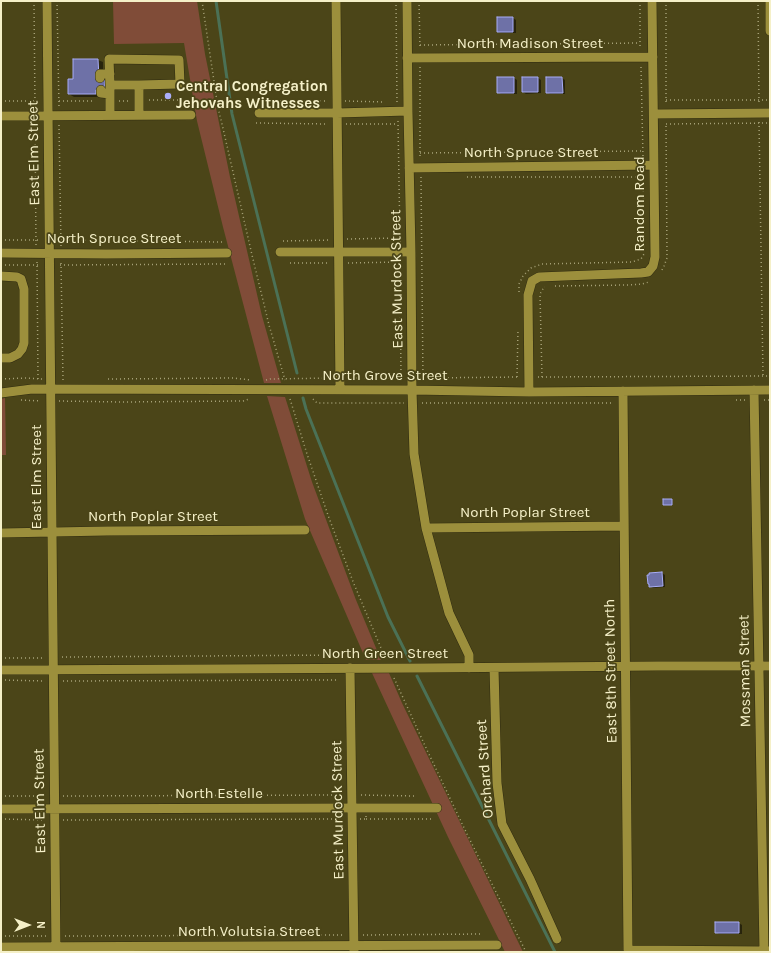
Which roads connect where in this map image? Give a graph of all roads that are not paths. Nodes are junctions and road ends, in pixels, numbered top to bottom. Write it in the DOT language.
graph roads {
  1 [pos="47,1"];
  2 [pos="336,1"];
  3 [pos="407,1"];
  4 [pos="652,1"];
  5 [pos="770,1"];
  6 [pos="770,31"];
  7 [pos="653,57"];
  8 [pos="407,58"];
  9 [pos="110,74"];
  10 [pos="100,78"];
  11 [pos="139,85"];
  12 [pos="101,90"];
  13 [pos="110,93"];
  14 [pos="408,111"];
  15 [pos="259,113"];
  16 [pos="337,113"];
  17 [pos="770,113"];
  18 [pos="654,114"];
  19 [pos="110,115"];
  20 [pos="139,115"];
  21 [pos="191,115"];
  22 [pos="1,116"];
  23 [pos="48,116"];
  24 [pos="654,166"];
  25 [pos="409,168"];
  26 [pos="280,252"];
  27 [pos="339,252"];
  28 [pos="411,252"];
  29 [pos="1,253"];
  30 [pos="227,253"];
  31 [pos="49,254"];
  32 [pos="1,276"];
  33 [pos="1,358"];
  34 [pos="50,390"];
  35 [pos="340,390"];
  36 [pos="412,390"];
  37 [pos="754,390"];
  38 [pos="770,390"];
  39 [pos="623,391"];
  40 [pos="529,392"];
  41 [pos="1,393"];
  42 [pos="624,526"];
  43 [pos="426,528"];
  44 [pos="305,530"];
  45 [pos="52,532"];
  46 [pos="1,533"];
  47 [pos="625,666"];
  48 [pos="759,666"];
  49 [pos="770,666"];
  50 [pos="350,668"];
  51 [pos="470,668"];
  52 [pos="494,668"];
  53 [pos="1,670"];
  54 [pos="53,670"];
  55 [pos="352,808"];
  56 [pos="437,808"];
  57 [pos="54,809"];
  58 [pos="1,810"];
  59 [pos="557,939"];
  60 [pos="497,945"];
  61 [pos="1,947"];
  62 [pos="56,949"];
  63 [pos="354,949"];
  64 [pos="766,951"];
  1 -- 23 [label="street, East Elm Street"];
  2 -- 16 [label="street"];
  3 -- 8 [label="street, East Murdock Street"];
  4 -- 7 [label="street, Random Road"];
  5 -- 6 [label="street"];
  7 -- 8 [label="street, North Madison Street"];
  7 -- 18 [label="street, Random Road"];
  8 -- 14 [label="street, East Murdock Street"];
  9 -- 10 [label="street"];
  9 -- 11 [label="street"];
  9 -- 13 [label="street"];
  11 -- 13 [label="street"];
  11 -- 20 [label="street"];
  12 -- 13 [label="street"];
  13 -- 19 [label="street"];
  14 -- 16 [label="street"];
  14 -- 25 [label="street, East Murdock Street"];
  15 -- 16 [label="street"];
  16 -- 27 [label="street"];
  17 -- 18 [label="street"];
  18 -- 24 [label="street, Random Road"];
  19 -- 20 [label="street"];
  19 -- 23 [label="street"];
  20 -- 21 [label="street"];
  22 -- 23 [label="street"];
  23 -- 31 [label="street, East Elm Street"];
  24 -- 25 [label="street, North Spruce Street"];
  24 -- 40 [label="street, Random Road"];
  25 -- 28 [label="street, East Murdock Street"];
  26 -- 27 [label="street"];
  27 -- 28 [label="street"];
  27 -- 35 [label="street"];
  28 -- 36 [label="street, East Murdock Street"];
  29 -- 31 [label="street, North Spruce Street"];
  30 -- 31 [label="street, North Spruce Street"];
  31 -- 34 [label="street, East Elm Street"];
  32 -- 33 [label="street"];
  34 -- 35 [label="street, North Grove Street"];
  34 -- 41 [label="street, North Grove Street"];
  34 -- 45 [label="street, East Elm Street"];
  35 -- 36 [label="street, North Grove Street"];
  36 -- 40 [label="street, North Grove Street"];
  36 -- 43 [label="street, East Murdock Street"];
  37 -- 38 [label="street, North Grove Street"];
  37 -- 39 [label="street, North Grove Street"];
  37 -- 48 [label="street, Mossman Street"];
  39 -- 40 [label="street, North Grove Street"];
  39 -- 42 [label="street, East 8th Street North"];
  42 -- 43 [label="street, North Poplar Street"];
  42 -- 47 [label="street, East 8th Street North"];
  43 -- 51 [label="street, East Murdock Street"];
  44 -- 45 [label="street, North Poplar Street"];
  45 -- 46 [label="street, North Poplar Street"];
  45 -- 54 [label="street, East Elm Street"];
  47 -- 48 [label="street, North Green Street"];
  47 -- 52 [label="street, North Green Street"];
  47 -- 64 [label="street, East 8th Street North"];
  48 -- 49 [label="street, North Green Street"];
  48 -- 64 [label="street, Mossman Street"];
  50 -- 51 [label="street, North Green Street"];
  50 -- 54 [label="street, North Green Street"];
  50 -- 55 [label="street, East Murdock Street"];
  51 -- 52 [label="street, North Green Street"];
  52 -- 59 [label="street, Orchard Street"];
  53 -- 54 [label="street, North Green Street"];
  54 -- 57 [label="street, East Elm Street"];
  55 -- 56 [label="street, North Estelle"];
  55 -- 57 [label="street, North Estelle"];
  55 -- 63 [label="street, East Murdock Street"];
  57 -- 58 [label="street, North Estelle"];
  57 -- 62 [label="street, East Elm Street"];
  60 -- 63 [label="street, North Volutsia Street"];
  61 -- 62 [label="street, North Volutsia Street"];
  62 -- 63 [label="street, North Volutsia Street"];
}
